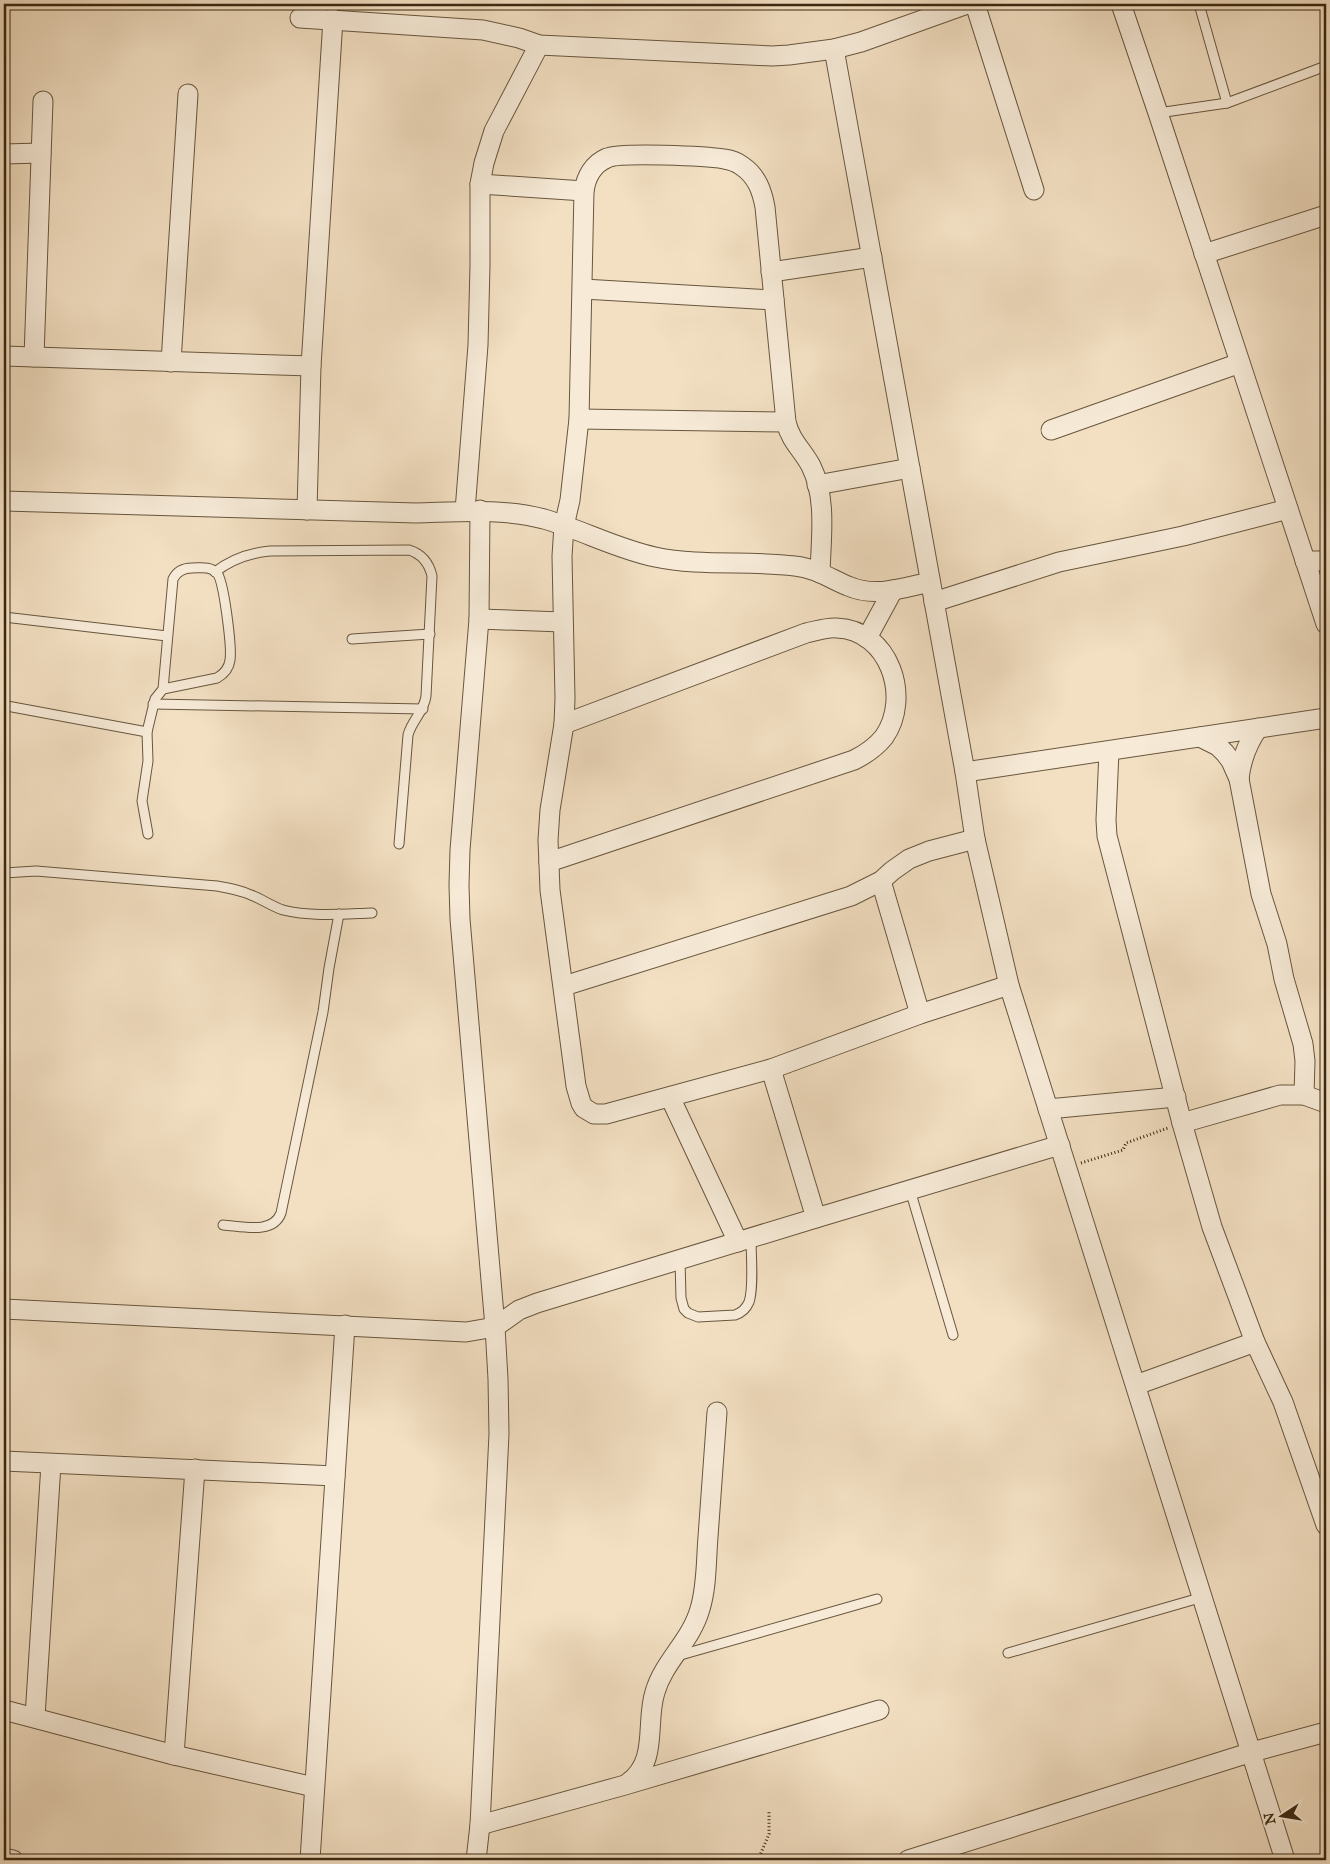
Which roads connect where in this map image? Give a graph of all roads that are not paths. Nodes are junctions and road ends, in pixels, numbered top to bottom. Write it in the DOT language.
graph roads {
  1 [pos="967,4"];
  2 [pos="975,4"];
  3 [pos="1120,4"];
  4 [pos="1199,4"];
  5 [pos="300,18"];
  6 [pos="333,19"];
  7 [pos="539,45"];
  8 [pos="834,50"];
  9 [pos="1326,66"];
  10 [pos="188,94"];
  11 [pos="43,101"];
  12 [pos="1227,102"];
  13 [pos="1158,113"];
  14 [pos="41,152"];
  15 [pos="4,154"];
  16 [pos="480,184"];
  17 [pos="1034,190"];
  18 [pos="584,191"];
  19 [pos="1326,215"];
  20 [pos="1204,254"];
  21 [pos="872,257"];
  22 [pos="771,272"];
  23 [pos="583,289"];
  24 [pos="774,300"];
  25 [pos="4,356"];
  26 [pos="34,357"];
  27 [pos="171,362"];
  28 [pos="1240,363"];
  29 [pos="311,366"];
  30 [pos="579,419"];
  31 [pos="786,422"];
  32 [pos="1051,430"];
  33 [pos="910,468"];
  34 [pos="817,484"];
  35 [pos="4,501"];
  36 [pos="1288,509"];
  37 [pos="307,510"];
  38 [pos="473,511"];
  39 [pos="564,526"];
  40 [pos="1305,561"];
  41 [pos="1326,561"];
  42 [pos="215,572"];
  43 [pos="820,573"];
  44 [pos="930,582"];
  45 [pos="893,590"];
  46 [pos="934,602"];
  47 [pos="4,617"];
  48 [pos="479,618"];
  49 [pos="562,622"];
  50 [pos="1326,624"];
  51 [pos="430,634"];
  52 [pos="167,636"];
  53 [pos="867,638"];
  54 [pos="352,639"];
  55 [pos="163,689"];
  56 [pos="153,704"];
  57 [pos="7,706"];
  58 [pos="423,709"];
  59 [pos="1326,718"];
  60 [pos="564,724"];
  61 [pos="1258,728"];
  62 [pos="147,732"];
  63 [pos="1200,737"];
  64 [pos="1109,751"];
  65 [pos="965,772"];
  66 [pos="1240,779"];
  67 [pos="148,834"];
  68 [pos="975,840"];
  69 [pos="399,844"];
  70 [pos="548,862"];
  71 [pos="4,873"];
  72 [pos="881,881"];
  73 [pos="372,913"];
  74 [pos="339,914"];
  75 [pos="1009,985"];
  76 [pos="564,986"];
  77 [pos="920,1014"];
  78 [pos="771,1069"];
  79 [pos="1304,1095"];
  80 [pos="670,1097"];
  81 [pos="1176,1097"];
  82 [pos="1326,1103"];
  83 [pos="1048,1109"];
  84 [pos="1182,1123"];
  85 [pos="1060,1145"];
  86 [pos="910,1190"];
  87 [pos="816,1218"];
  88 [pos="222,1225"];
  89 [pos="745,1240"];
  90 [pos="680,1260"];
  91 [pos="4,1309"];
  92 [pos="345,1325"];
  93 [pos="495,1327"];
  94 [pos="953,1335"];
  95 [pos="1255,1342"];
  96 [pos="1136,1385"];
  97 [pos="718,1412"];
  98 [pos="4,1461"];
  99 [pos="51,1464"];
  100 [pos="195,1469"];
  101 [pos="335,1476"];
  102 [pos="1326,1525"];
  103 [pos="1203,1597"];
  104 [pos="877,1599"];
  105 [pos="1008,1653"];
  106 [pos="674,1656"];
  107 [pos="4,1710"];
  108 [pos="879,1710"];
  109 [pos="34,1717"];
  110 [pos="1326,1732"];
  111 [pos="1252,1752"];
  112 [pos="174,1755"];
  113 [pos="625,1785"];
  114 [pos="314,1787"];
  115 [pos="480,1825"];
  116 [pos="4,1858"];
  117 [pos="13,1860"];
  118 [pos="310,1860"];
  119 [pos="476,1860"];
  120 [pos="908,1860"];
  121 [pos="1286,1860"];
  1 -- 8 [label="street"];
  2 -- 17 [label="street"];
  3 -- 13 [label="street"];
  4 -- 12 [label="lane"];
  5 -- 6 [label="street"];
  6 -- 7 [label="street"];
  6 -- 29 [label="street"];
  7 -- 8 [label="street"];
  7 -- 16 [label="street"];
  8 -- 21 [label="street"];
  9 -- 12 [label="lane"];
  10 -- 27 [label="street"];
  11 -- 14 [label="street"];
  12 -- 13 [label="lane"];
  13 -- 20 [label="street"];
  14 -- 15 [label="street"];
  14 -- 26 [label="street"];
  16 -- 18 [label="street"];
  16 -- 38 [label="street"];
  18 -- 22 [label="street"];
  18 -- 23 [label="street"];
  19 -- 20 [label="street"];
  20 -- 28 [label="street"];
  21 -- 22 [label="street"];
  21 -- 33 [label="street"];
  22 -- 24 [label="street"];
  23 -- 24 [label="street"];
  23 -- 30 [label="street"];
  24 -- 31 [label="street"];
  25 -- 26 [label="street"];
  26 -- 27 [label="street"];
  27 -- 29 [label="street"];
  28 -- 32 [label="street"];
  28 -- 36 [label="street"];
  29 -- 37 [label="street"];
  30 -- 31 [label="street"];
  30 -- 39 [label="street"];
  31 -- 34 [label="street"];
  33 -- 34 [label="street"];
  33 -- 44 [label="street"];
  34 -- 43 [label="street"];
  35 -- 37 [label="street"];
  36 -- 40 [label="street"];
  36 -- 46 [label="street"];
  37 -- 38 [label="street"];
  38 -- 39 [label="street"];
  38 -- 48 [label="street"];
  39 -- 43 [label="street"];
  39 -- 49 [label="street"];
  40 -- 41 [label="street"];
  40 -- 50 [label="street"];
  42 -- 51 [label="lane"];
  42 -- 52 [label="lane"];
  42 -- 55 [label="lane"];
  43 -- 45 [label="street"];
  44 -- 45 [label="street"];
  44 -- 46 [label="street"];
  45 -- 53 [label="street"];
  46 -- 65 [label="street"];
  47 -- 52 [label="lane"];
  48 -- 49 [label="street"];
  48 -- 93 [label="street"];
  49 -- 60 [label="street"];
  51 -- 54 [label="lane"];
  51 -- 58 [label="lane"];
  52 -- 55 [label="lane"];
  53 -- 60 [label="street"];
  53 -- 70 [label="street"];
  55 -- 56 [label="lane"];
  56 -- 58 [label="lane"];
  56 -- 62 [label="lane"];
  57 -- 62 [label="lane"];
  58 -- 69 [label="lane"];
  59 -- 61 [label="street"];
  60 -- 70 [label="street"];
  61 -- 63 [label="street"];
  61 -- 66 [label="street"];
  62 -- 67 [label="lane"];
  63 -- 64 [label="street"];
  63 -- 66 [label="street"];
  64 -- 65 [label="street"];
  64 -- 81 [label="street"];
  65 -- 68 [label="street"];
  66 -- 79 [label="street"];
  68 -- 72 [label="street"];
  68 -- 75 [label="street"];
  70 -- 76 [label="street"];
  71 -- 74 [label="lane"];
  72 -- 76 [label="street"];
  72 -- 77 [label="street"];
  73 -- 74 [label="lane"];
  74 -- 88 [label="lane"];
  75 -- 77 [label="street"];
  75 -- 83 [label="street"];
  76 -- 80 [label="street"];
  77 -- 78 [label="street"];
  78 -- 80 [label="street"];
  78 -- 87 [label="street"];
  79 -- 82 [label="street"];
  79 -- 84 [label="street"];
  80 -- 89 [label="street"];
  81 -- 83 [label="street"];
  81 -- 84 [label="street"];
  83 -- 85 [label="street"];
  84 -- 95 [label="street"];
  85 -- 86 [label="street"];
  85 -- 96 [label="street"];
  86 -- 87 [label="street"];
  86 -- 94 [label="lane"];
  87 -- 89 [label="street"];
  89 -- 90 [label="street"];
  89 -- 90 [label="lane"];
  90 -- 93 [label="street"];
  91 -- 92 [label="street"];
  92 -- 93 [label="street"];
  92 -- 101 [label="street"];
  93 -- 115 [label="street"];
  95 -- 96 [label="street"];
  95 -- 102 [label="street"];
  96 -- 103 [label="street"];
  97 -- 106 [label="street"];
  98 -- 99 [label="street"];
  99 -- 100 [label="street"];
  99 -- 109 [label="street"];
  100 -- 101 [label="street"];
  100 -- 112 [label="street"];
  101 -- 114 [label="street"];
  103 -- 105 [label="lane"];
  103 -- 111 [label="street"];
  104 -- 106 [label="lane"];
  106 -- 113 [label="street"];
  107 -- 109 [label="street"];
  108 -- 113 [label="street"];
  109 -- 112 [label="street"];
  110 -- 111 [label="street"];
  111 -- 120 [label="street"];
  111 -- 121 [label="street"];
  112 -- 114 [label="street"];
  113 -- 115 [label="street"];
  114 -- 118 [label="street"];
  115 -- 119 [label="street"];
  116 -- 117 [label="street"];
}
